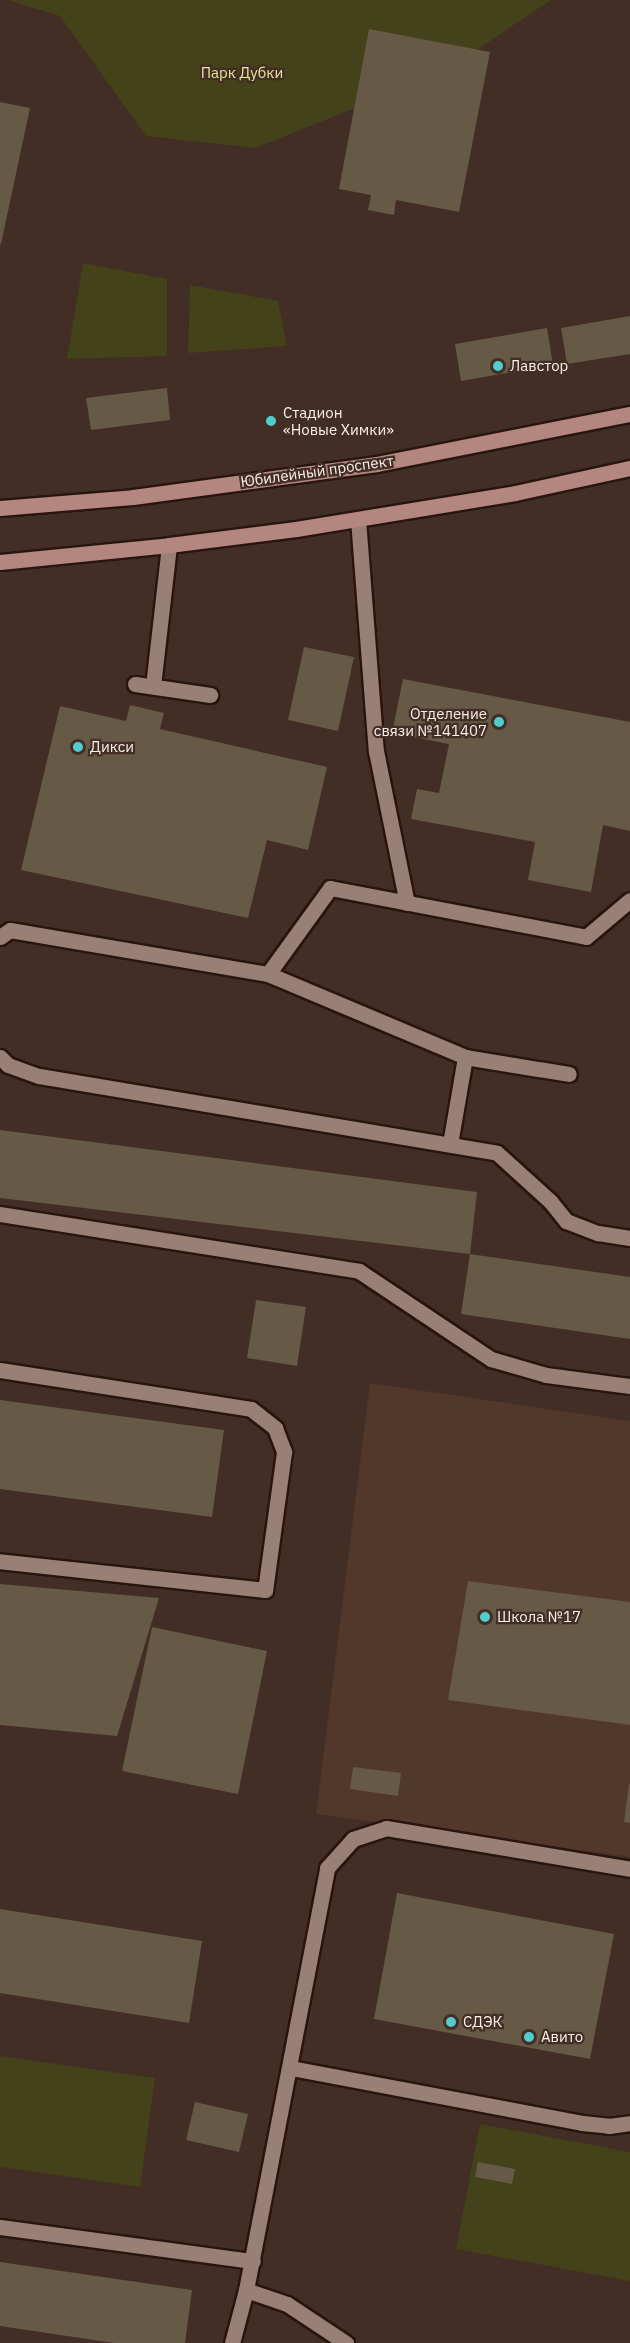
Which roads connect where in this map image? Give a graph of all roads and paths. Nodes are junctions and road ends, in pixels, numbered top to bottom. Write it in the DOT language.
graph roads {
  1 [pos="630,414"];
  2 [pos="630,468"];
  3 [pos="0,508"];
  4 [pos="358,519"];
  5 [pos="169,545"];
  6 [pos="0,562"];
  7 [pos="135,684"];
  8 [pos="153,686"];
  9 [pos="210,695"];
  10 [pos="630,900"];
  11 [pos="407,903"];
  12 [pos="0,937"];
  13 [pos="268,974"];
  14 [pos="0,1057"];
  15 [pos="465,1057"];
  16 [pos="569,1074"];
  17 [pos="450,1144"];
  18 [pos="0,1214"];
  19 [pos="630,1238"];
  20 [pos="0,1370"];
  21 [pos="630,1386"];
  22 [pos="0,1561"];
  23 [pos="630,1869"];
  24 [pos="291,2068"];
  25 [pos="630,2123"];
  26 [pos="0,2227"];
  27 [pos="252,2261"];
  28 [pos="246,2290"];
  29 [pos="232,2343"];
  30 [pos="346,2343"];
  1 -- 3 [label="main road, Юбилейный проспект"];
  2 -- 4 [label="main road"];
  4 -- 5 [label="main road"];
  4 -- 11 [label="lane"];
  5 -- 6 [label="main road"];
  5 -- 8 [label="lane"];
  7 -- 8 [label="lane"];
  8 -- 9 [label="lane"];
  10 -- 11 [label="lane"];
  11 -- 13 [label="lane"];
  12 -- 13 [label="lane"];
  13 -- 15 [label="lane"];
  14 -- 17 [label="lane"];
  15 -- 16 [label="lane"];
  15 -- 17 [label="lane"];
  17 -- 19 [label="lane"];
  18 -- 21 [label="lane"];
  20 -- 22 [label="lane"];
  23 -- 24 [label="lane"];
  24 -- 25 [label="lane"];
  24 -- 27 [label="lane"];
  26 -- 27 [label="lane"];
  27 -- 28 [label="lane"];
  28 -- 29 [label="lane"];
  28 -- 30 [label="lane"];
}
